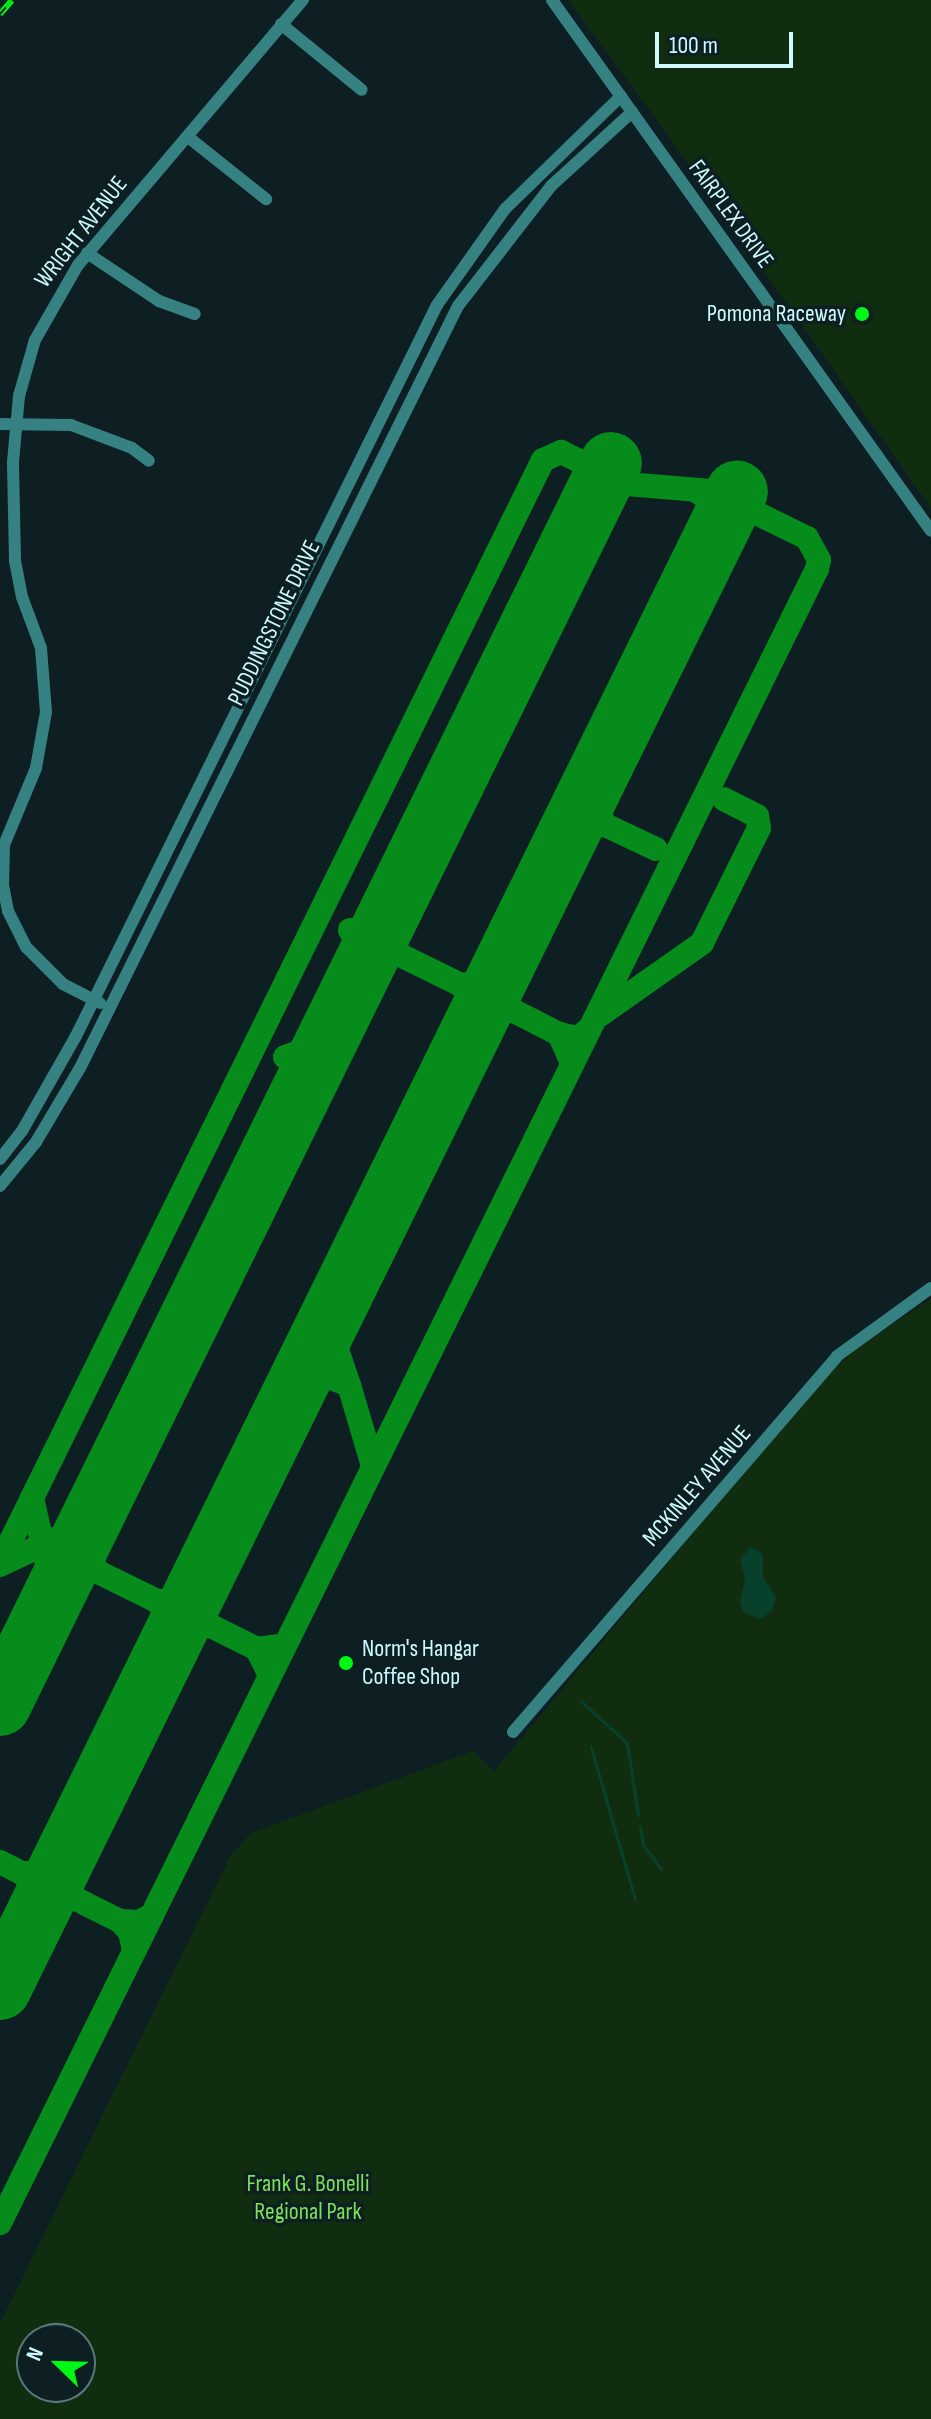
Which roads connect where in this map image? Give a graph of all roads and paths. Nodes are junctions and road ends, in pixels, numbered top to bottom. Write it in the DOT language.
graph roads {
  1 [pos="303,0"];
  2 [pos="552,0"];
  3 [pos="281,24"];
  4 [pos="362,90"];
  5 [pos="621,96"];
  6 [pos="632,112"];
  7 [pos="188,137"];
  8 [pos="266,199"];
  9 [pos="87,253"];
  10 [pos="195,314"];
  11 [pos="14,423"];
  12 [pos="0,424"];
  13 [pos="149,461"];
  14 [pos="931,531"];
  15 [pos="94,1001"];
  16 [pos="110,1008"];
  17 [pos="0,1159"];
  18 [pos="0,1186"];
  19 [pos="931,1288"];
  20 [pos="513,1732"];
  1 -- 3 [label="street, WRIGHT AVENUE"];
  2 -- 5 [label="street, FAIRPLEX DRIVE"];
  3 -- 4 [label="street"];
  3 -- 7 [label="street, WRIGHT AVENUE"];
  5 -- 6 [label="street, FAIRPLEX DRIVE"];
  5 -- 15 [label="street, PUDDINGSTONE DRIVE"];
  6 -- 14 [label="street, FAIRPLEX DRIVE"];
  6 -- 16 [label="street, PUDDINGSTONE DRIVE"];
  7 -- 8 [label="street"];
  7 -- 9 [label="street, WRIGHT AVENUE"];
  9 -- 10 [label="street"];
  9 -- 11 [label="street, WRIGHT AVENUE"];
  11 -- 12 [label="street"];
  11 -- 13 [label="street"];
  11 -- 15 [label="street, WRIGHT AVENUE"];
  15 -- 16 [label="street, WRIGHT AVENUE"];
  15 -- 17 [label="street, PUDDINGSTONE DRIVE"];
  16 -- 18 [label="street, PUDDINGSTONE DRIVE"];
  19 -- 20 [label="street, MCKINLEY AVENUE"];
}
